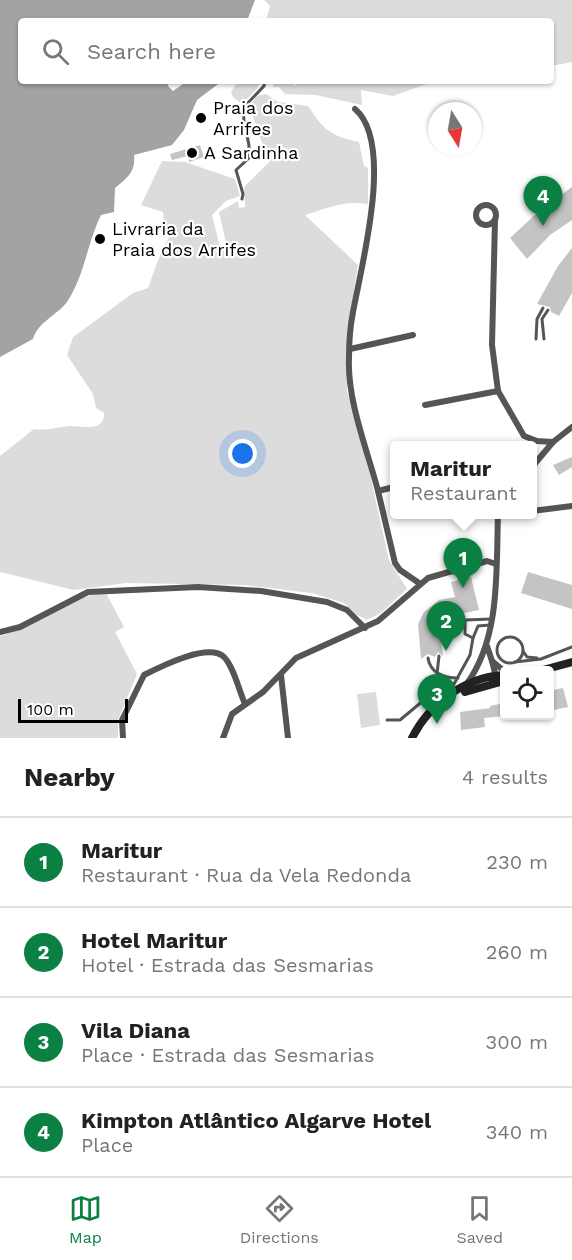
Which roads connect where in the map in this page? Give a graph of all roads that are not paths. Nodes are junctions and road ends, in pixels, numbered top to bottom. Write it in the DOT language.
graph roads {
  1 [pos="264,84"];
  2 [pos="355,109"];
  3 [pos="242,199"];
  4 [pos="495,220"];
  5 [pos="413,335"];
  6 [pos="536,339"];
  7 [pos="544,339"];
  8 [pos="350,349"];
  9 [pos="498,391"];
  10 [pos="425,405"];
  11 [pos="571,430"];
  12 [pos="524,436"];
  13 [pos="527,441"];
  14 [pos="553,442"];
  15 [pos="537,461"];
  16 [pos="390,488"];
  17 [pos="378,491"];
  18 [pos="572,506"];
  19 [pos="537,510"];
  20 [pos="498,519"];
  21 [pos="496,564"];
  22 [pos="419,583"];
  23 [pos="491,622"];
  24 [pos="365,628"];
  25 [pos="0,633"];
  26 [pos="473,638"];
  27 [pos="487,641"];
  28 [pos="572,647"];
  29 [pos="523,651"];
  30 [pos="439,656"];
  31 [pos="428,658"];
  32 [pos="481,659"];
  33 [pos="541,659"];
  34 [pos="492,661"];
  35 [pos="513,662"];
  36 [pos="572,663"];
  37 [pos="554,667"];
  38 [pos="500,669"];
  39 [pos="554,670"];
  40 [pos="437,674"];
  41 [pos="281,675"];
  42 [pos="500,675"];
  43 [pos="458,678"];
  44 [pos="491,678"];
  45 [pos="500,680"];
  46 [pos="500,682"];
  47 [pos="465,689"];
  48 [pos="245,704"];
  49 [pos="387,720"];
  50 [pos="123,738"];
  51 [pos="223,738"];
  52 [pos="288,738"];
  53 [pos="412,738"];
  1 -- 3 [label="lane"];
  2 -- 8 [label="street"];
  4 -- 9 [label="street"];
  5 -- 8 [label="street"];
  6 -- 7 [label="lane"];
  8 -- 17 [label="street"];
  9 -- 10 [label="street"];
  9 -- 12 [label="street"];
  11 -- 14 [label="street"];
  12 -- 13 [label="street"];
  12 -- 14 [label="street"];
  14 -- 15 [label="street"];
  16 -- 17 [label="street"];
  17 -- 22 [label="street"];
  18 -- 19 [label="street"];
  20 -- 21 [label="street"];
  21 -- 22 [label="street"];
  21 -- 23 [label="street"];
  22 -- 24 [label="street"];
  23 -- 26 [label="lane"];
  23 -- 26 [label="lane"];
  23 -- 27 [label="street"];
  24 -- 25 [label="street"];
  24 -- 41 [label="street"];
  26 -- 43 [label="lane"];
  27 -- 32 [label="street"];
  27 -- 34 [label="street"];
  28 -- 33 [label="lane"];
  29 -- 33 [label="lane"];
  29 -- 35 [label="lane"];
  29 -- 35 [label="lane"];
  30 -- 40 [label="lane"];
  31 -- 40 [label="lane"];
  32 -- 44 [label="street"];
  32 -- 47 [label="street"];
  33 -- 35 [label="lane"];
  34 -- 38 [label="street"];
  34 -- 44 [label="street"];
  36 -- 37 [label="street"];
  36 -- 39 [label="street"];
  40 -- 43 [label="lane"];
  41 -- 48 [label="street"];
  41 -- 52 [label="street"];
  42 -- 44 [label="street"];
  43 -- 49 [label="lane"];
  44 -- 45 [label="street"];
  44 -- 47 [label="street"];
  46 -- 47 [label="street"];
  47 -- 53 [label="street"];
  48 -- 50 [label="street"];
  48 -- 51 [label="street"];
}
